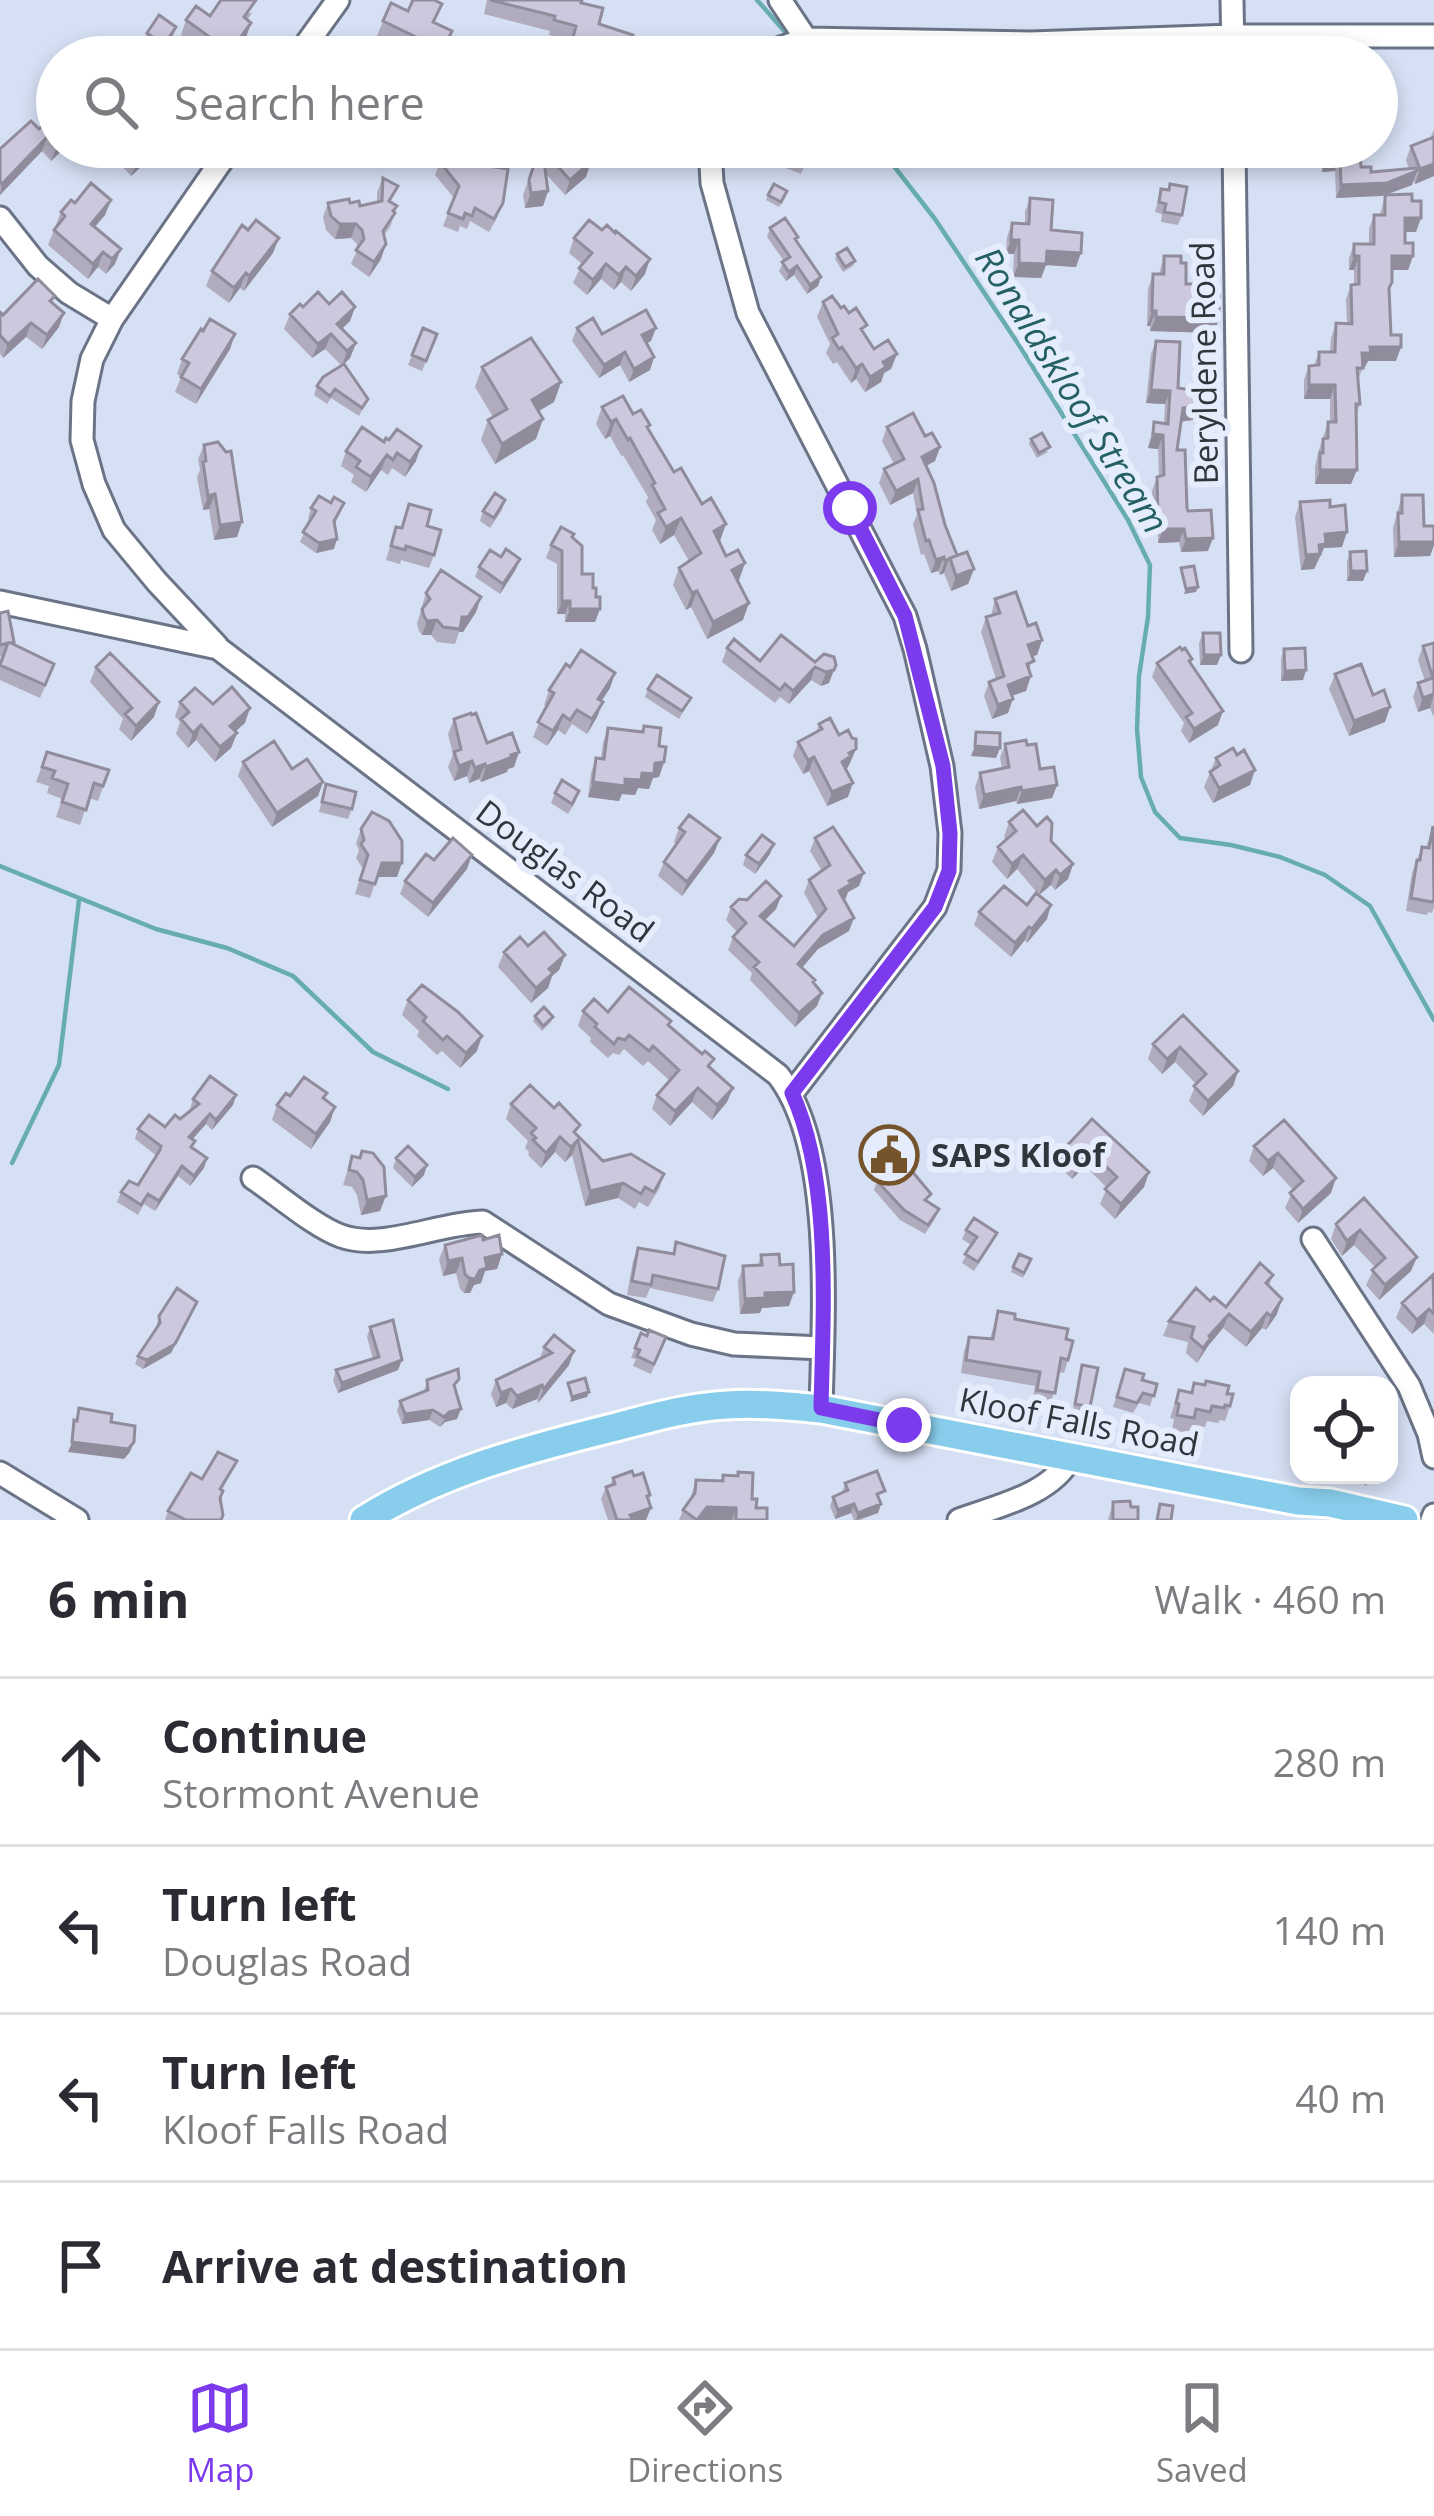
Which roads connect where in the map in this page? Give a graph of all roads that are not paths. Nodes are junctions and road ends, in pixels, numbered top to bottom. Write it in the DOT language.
graph roads {
  1 [pos="338,0"];
  2 [pos="780,0"];
  3 [pos="1232,0"];
  4 [pos="312,36"];
  5 [pos="804,36"];
  6 [pos="1233,36"];
  7 [pos="1434,37"];
  8 [pos="1398,39"];
  9 [pos="216,168"];
  10 [pos="711,168"];
  11 [pos="1234,168"];
  12 [pos="0,218"];
  13 [pos="112,319"];
  14 [pos="0,602"];
  15 [pos="218,648"];
  16 [pos="1241,651"];
  17 [pos="792,1093"];
  18 [pos="253,1178"];
  19 [pos="1313,1239"];
  20 [pos="822,1348"];
  21 [pos="821,1408"];
  22 [pos="1434,1456"];
  23 [pos="1071,1457"];
  24 [pos="0,1473"];
  25 [pos="1298,1501"];
  26 [pos="1388,1518"];
  27 [pos="76,1520"];
  28 [pos="364,1520"];
  29 [pos="959,1520"];
  30 [pos="1333,1520"];
  1 -- 4 [label="street"];
  2 -- 5 [label="street"];
  3 -- 6 [label="street"];
  7 -- 8 [label="street"];
  9 -- 13 [label="street"];
  10 -- 17 [label="street"];
  11 -- 16 [label="street, Beryldene Road"];
  12 -- 13 [label="street"];
  13 -- 15 [label="street"];
  14 -- 15 [label="street, Douglas Road"];
  15 -- 17 [label="street, Douglas Road"];
  17 -- 20 [label="street, Douglas Road"];
  18 -- 20 [label="street"];
  19 -- 22 [label="street"];
  20 -- 21 [label="street, Douglas Road"];
  21 -- 23 [label="main road, Kloof Falls Road"];
  21 -- 28 [label="main road, Kloof Falls Road"];
  23 -- 25 [label="main road, Kloof Falls Road"];
  23 -- 29 [label="street"];
  24 -- 27 [label="street"];
  25 -- 26 [label="main road, Kloof Falls Road"];
  25 -- 30 [label="main road, Kloof Falls Road"];
}
